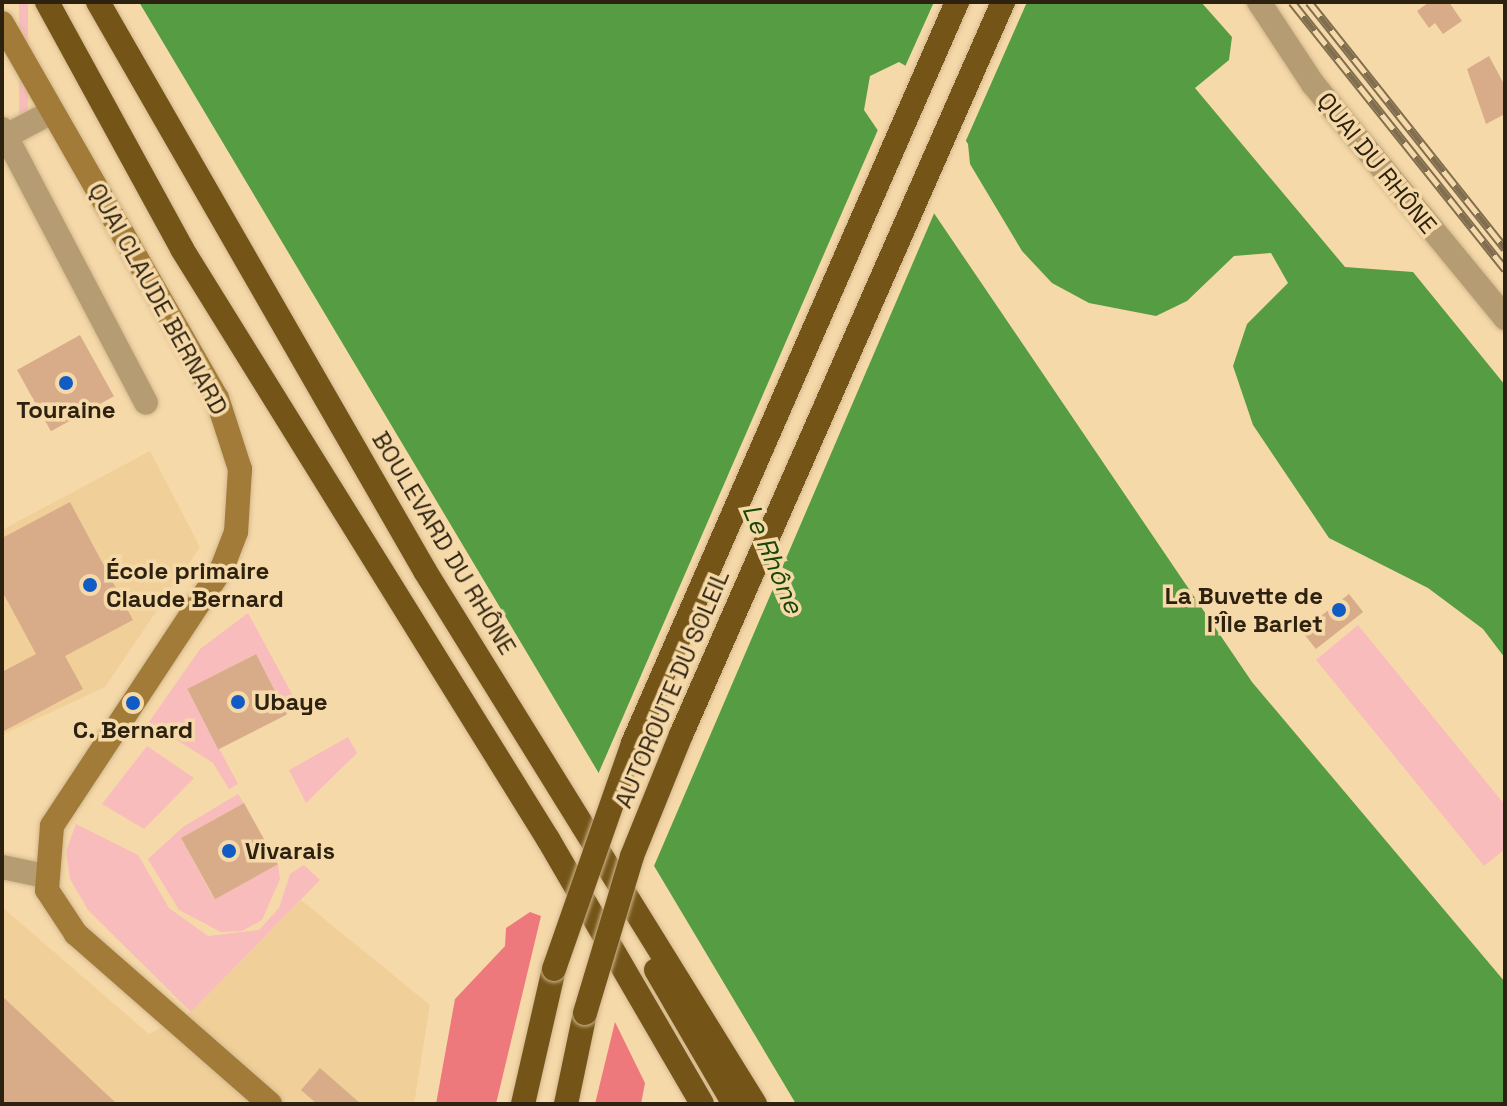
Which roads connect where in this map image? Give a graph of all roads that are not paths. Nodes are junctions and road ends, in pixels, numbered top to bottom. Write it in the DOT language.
graph roads {
  1 [pos="47,2"];
  2 [pos="98,2"];
  3 [pos="957,2"];
  4 [pos="1003,2"];
  5 [pos="1259,2"];
  6 [pos="2,23"];
  7 [pos="52,112"];
  8 [pos="4,133"];
  9 [pos="1505,318"];
  10 [pos="146,403"];
  11 [pos="593,847"];
  12 [pos="2,867"];
  13 [pos="45,876"];
  14 [pos="270,1104"];
  15 [pos="523,1104"];
  16 [pos="566,1104"];
  17 [pos="702,1104"];
  18 [pos="734,1104"];
  19 [pos="755,1104"];
  1 -- 17 [label="highway"];
  2 -- 11 [label="highway, BOULEVARD DU RHÔNE"];
  3 -- 15 [label="highway, AUTOROUTE DU SOLEIL, bridge"];
  4 -- 16 [label="highway, AUTOROUTE DU SOLEIL, bridge"];
  5 -- 9 [label="street, QUAI DU RHÔNE"];
  6 -- 7 [label="main road, QUAI CLAUDE BERNARD"];
  7 -- 8 [label="street"];
  7 -- 13 [label="main road, QUAI CLAUDE BERNARD"];
  8 -- 10 [label="street"];
  11 -- 18 [label="highway"];
  11 -- 19 [label="highway, BOULEVARD DU RHÔNE"];
  12 -- 13 [label="street"];
  13 -- 14 [label="main road"];
}
